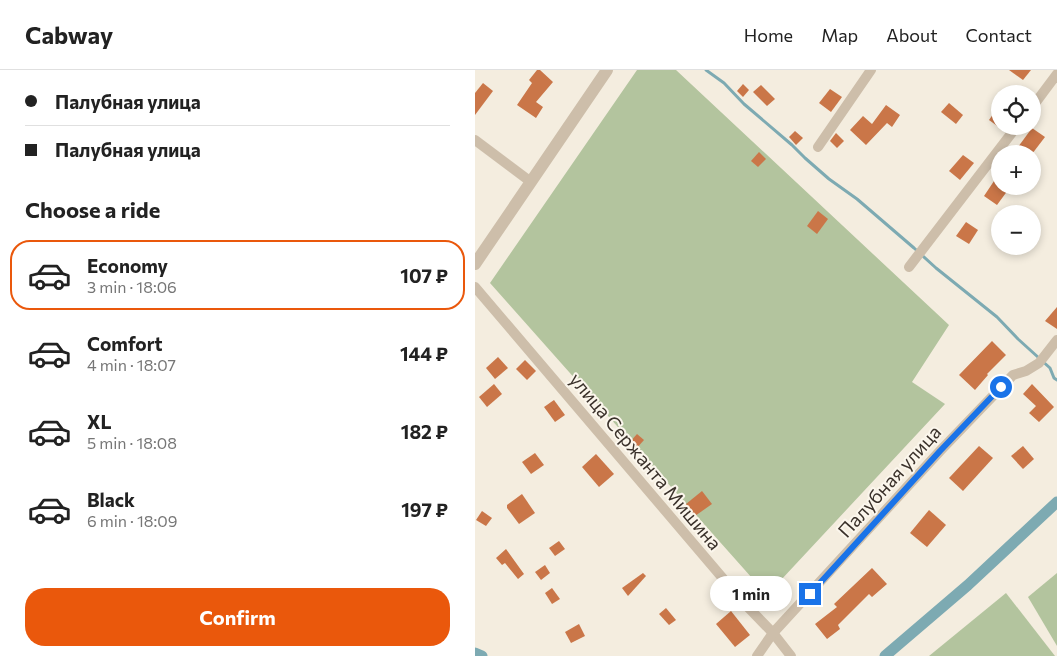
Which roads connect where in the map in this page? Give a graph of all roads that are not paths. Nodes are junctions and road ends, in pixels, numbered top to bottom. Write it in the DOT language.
graph roads {
  1 [pos="607,70"];
  2 [pos="871,70"];
  3 [pos="1057,74"];
  4 [pos="1041,95"];
  5 [pos="1010,135"];
  6 [pos="475,140"];
  7 [pos="817,146"];
  8 [pos="531,182"];
  9 [pos="475,264"];
  10 [pos="909,267"];
  11 [pos="475,287"];
  12 [pos="1057,340"];
  13 [pos="773,633"];
  14 [pos="757,656"];
  15 [pos="791,656"];
  1 -- 8 [label="street"];
  2 -- 7 [label="street"];
  3 -- 4 [label="street"];
  5 -- 10 [label="street"];
  6 -- 8 [label="street"];
  8 -- 9 [label="street"];
  11 -- 13 [label="street, улица Сержанта Мишина"];
  12 -- 13 [label="street, Палубная улица"];
  13 -- 14 [label="street, Палубная улица"];
  13 -- 15 [label="street, улица Сержанта Мишина"];
}
